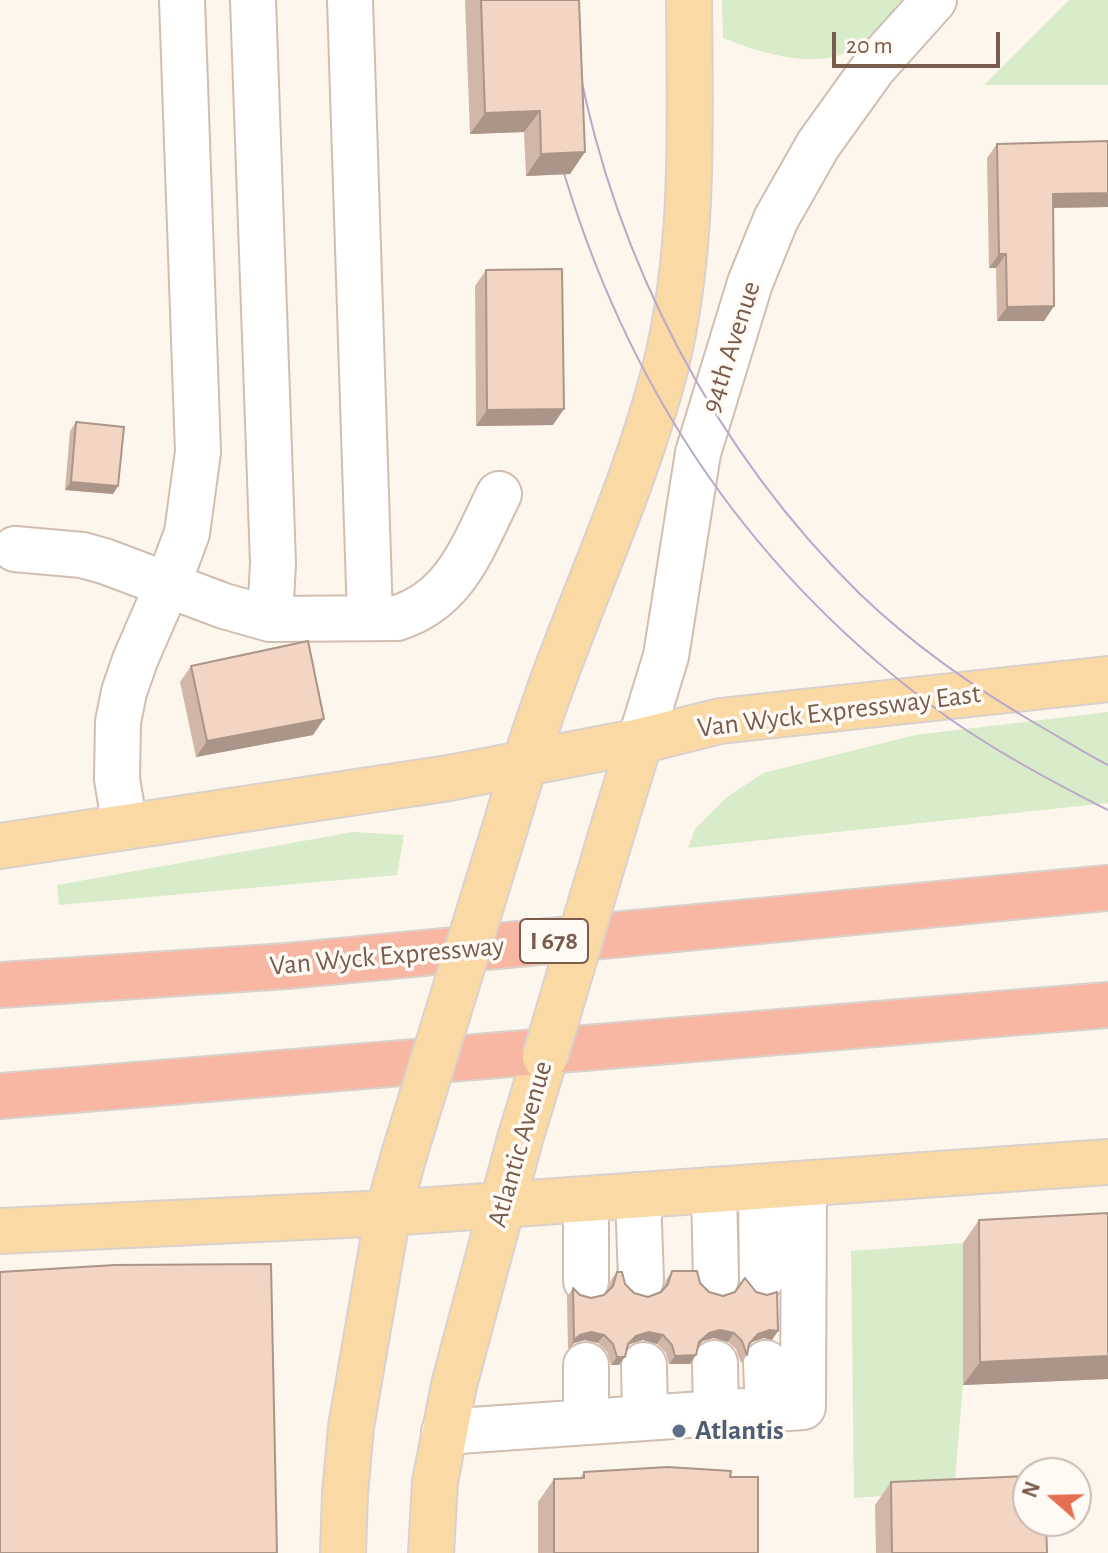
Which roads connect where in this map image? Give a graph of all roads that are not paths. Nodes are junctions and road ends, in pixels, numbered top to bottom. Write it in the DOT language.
graph roads {
  1 [pos="182,0"];
  2 [pos="253,0"];
  3 [pos="350,0"];
  4 [pos="689,0"];
  5 [pos="934,0"];
  6 [pos="499,494"];
  7 [pos="15,549"];
  8 [pos="168,584"];
  9 [pos="370,618"];
  10 [pos="270,619"];
  11 [pos="1108,679"];
  12 [pos="640,741"];
  13 [pos="524,764"];
  14 [pos="125,827"];
  15 [pos="0,846"];
  16 [pos="1108,888"];
  17 [pos="0,985"];
  18 [pos="1108,1005"];
  19 [pos="0,1096"];
  20 [pos="1108,1162"];
  21 [pos="804,1184"];
  22 [pos="761,1187"];
  23 [pos="714,1190"];
  24 [pos="638,1195"];
  25 [pos="586,1199"];
  26 [pos="503,1205"];
  27 [pos="388,1213"];
  28 [pos="0,1231"];
  29 [pos="762,1278"];
  30 [pos="716,1279"];
  31 [pos="641,1280"];
  32 [pos="586,1281"];
  33 [pos="715,1363"];
  34 [pos="766,1363"];
  35 [pos="586,1365"];
  36 [pos="644,1365"];
  37 [pos="768,1410"];
  38 [pos="716,1413"];
  39 [pos="645,1418"];
  40 [pos="586,1420"];
  41 [pos="444,1432"];
  42 [pos="343,1553"];
  43 [pos="431,1553"];
  1 -- 8 [label="street"];
  2 -- 10 [label="street"];
  3 -- 9 [label="street"];
  4 -- 13 [label="main road, 94th Avenue"];
  5 -- 12 [label="street, 94th Avenue"];
  6 -- 9 [label="street"];
  7 -- 8 [label="street"];
  8 -- 10 [label="street"];
  8 -- 14 [label="street"];
  9 -- 10 [label="street"];
  11 -- 12 [label="main road, Van Wyck Expressway East"];
  12 -- 13 [label="main road, Van Wyck Expressway East"];
  12 -- 26 [label="main road, Atlantic Avenue, bridge"];
  13 -- 14 [label="main road"];
  13 -- 27 [label="main road, bridge"];
  14 -- 15 [label="main road"];
  16 -- 17 [label="highway, Van Wyck Expressway / I 678"];
  18 -- 19 [label="highway"];
  20 -- 21 [label="main road"];
  21 -- 22 [label="main road"];
  21 -- 37 [label="street"];
  22 -- 23 [label="main road"];
  22 -- 29 [label="street"];
  23 -- 24 [label="main road"];
  23 -- 30 [label="street"];
  24 -- 25 [label="main road"];
  24 -- 31 [label="street"];
  25 -- 26 [label="main road"];
  25 -- 32 [label="street"];
  26 -- 27 [label="main road"];
  26 -- 41 [label="main road, Atlantic Avenue"];
  27 -- 28 [label="main road"];
  27 -- 42 [label="main road"];
  33 -- 38 [label="street"];
  34 -- 37 [label="street"];
  35 -- 40 [label="street"];
  36 -- 39 [label="street"];
  37 -- 38 [label="street"];
  38 -- 39 [label="street"];
  39 -- 40 [label="street"];
  40 -- 41 [label="street"];
  41 -- 43 [label="main road, Atlantic Avenue"];
}
